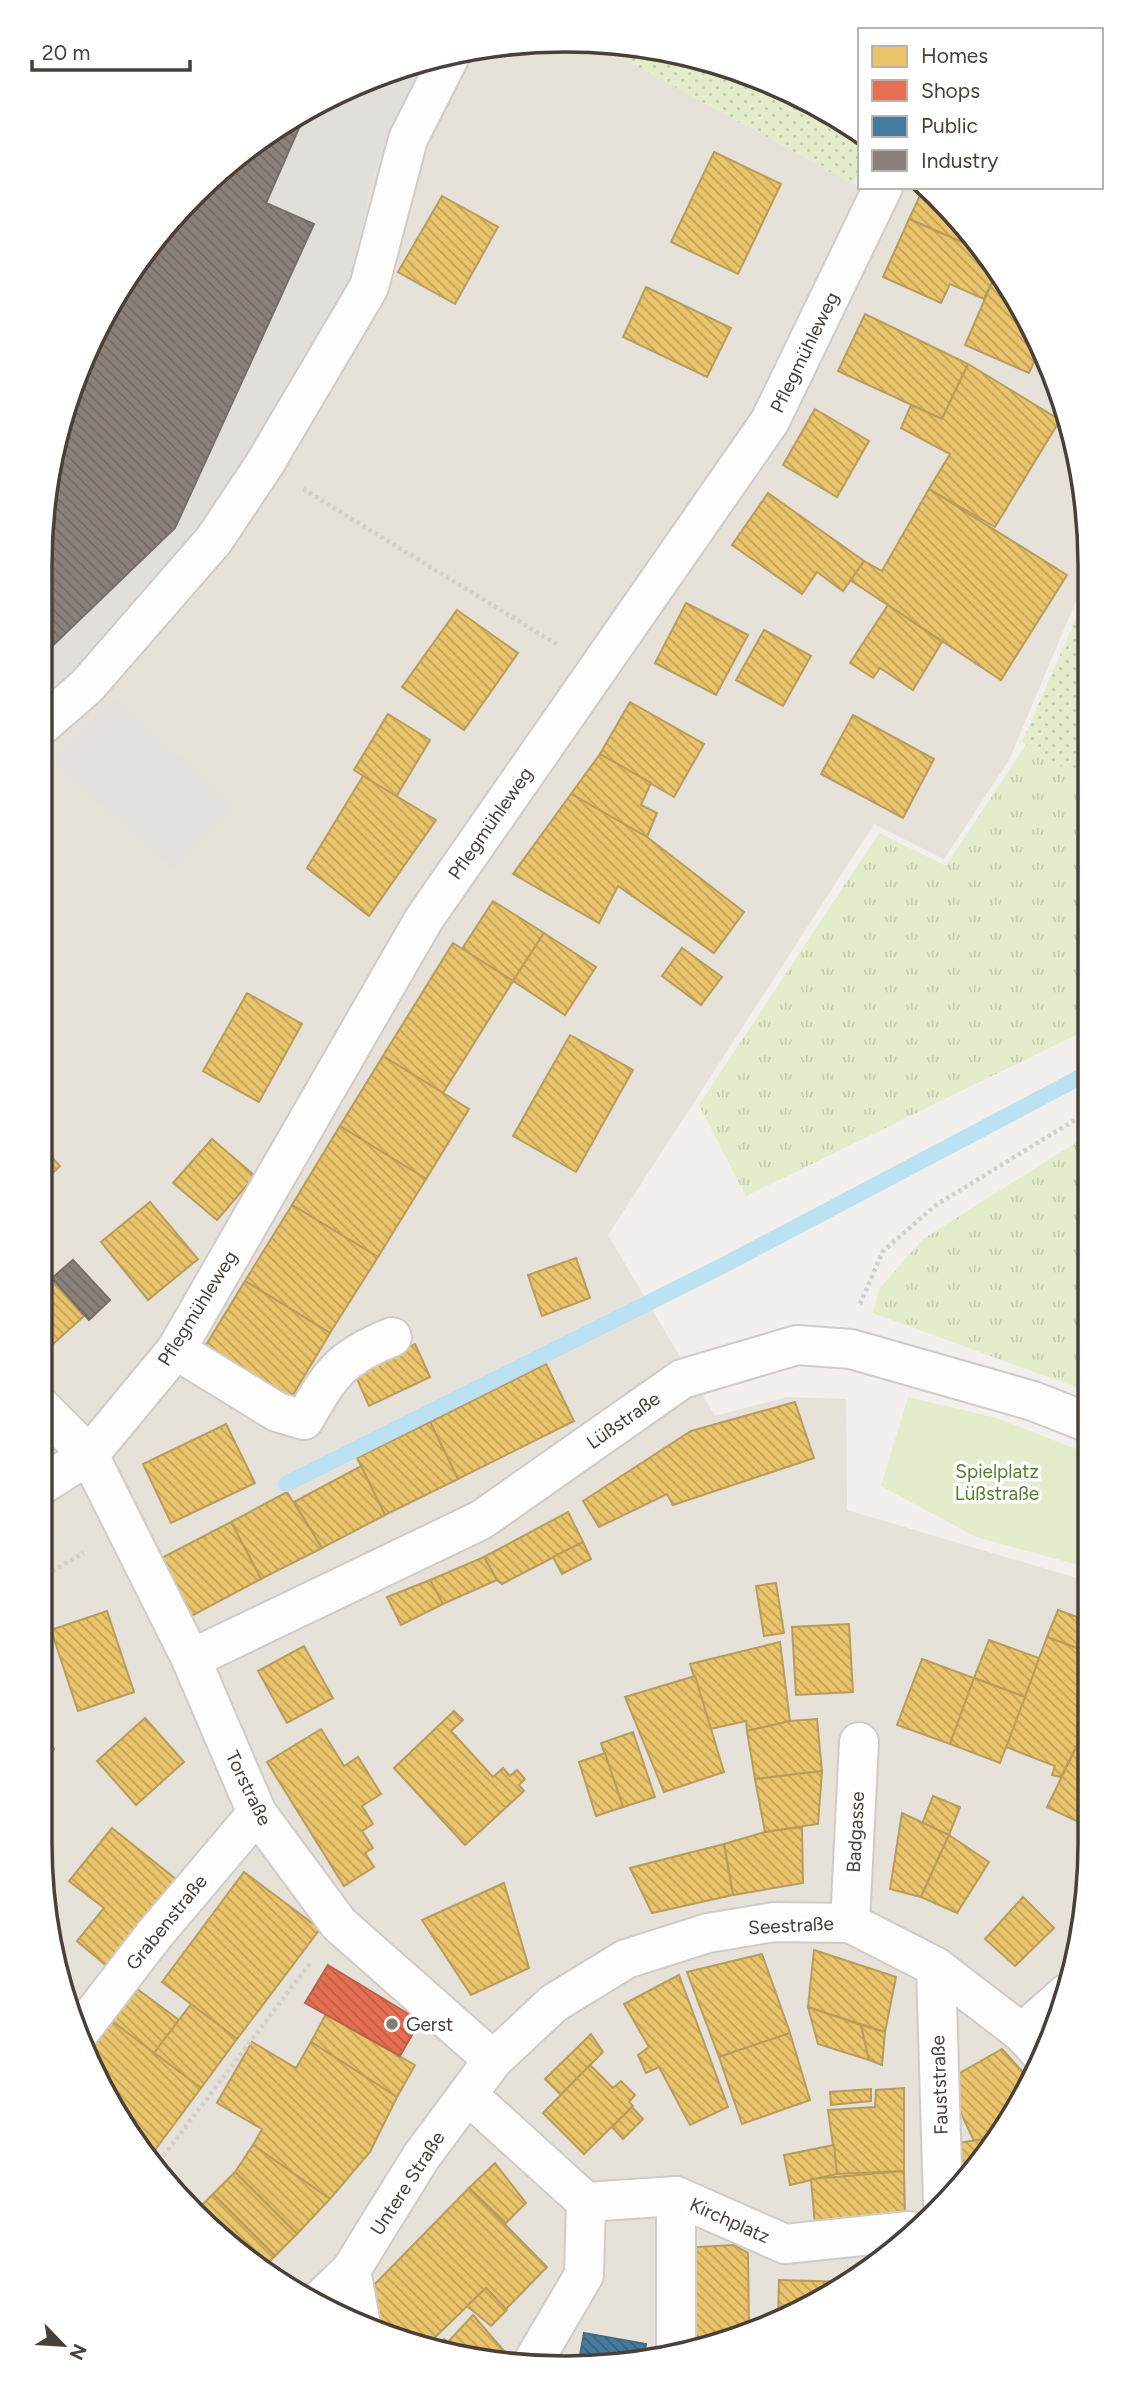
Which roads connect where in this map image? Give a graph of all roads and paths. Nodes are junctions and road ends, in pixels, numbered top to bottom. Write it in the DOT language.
graph roads {
  1 [pos="444,67"];
  2 [pos="882,189"];
  3 [pos="264,465"];
  4 [pos="597,669"];
  5 [pos="52,717"];
  6 [pos="1078,1118"];
  7 [pos="392,1337"];
  8 [pos="851,1349"];
  9 [pos="176,1350"];
  10 [pos="52,1418"];
  11 [pos="1078,1419"];
  12 [pos="89,1455"];
  13 [pos="52,1478"];
  14 [pos="191,1659"];
  15 [pos="859,1742"];
  16 [pos="257,1813"];
  17 [pos="850,1923"];
  18 [pos="339,1924"];
  19 [pos="936,1966"];
  20 [pos="86,2023"];
  21 [pos="1033,2045"];
  22 [pos="493,2060"];
  23 [pos="468,2095"];
  24 [pos="162,2158"];
  25 [pos="943,2190"];
  26 [pos="676,2196"];
  27 [pos="586,2202"];
  28 [pos="899,2232"];
  29 [pos="351,2270"];
  30 [pos="325,2295"];
  31 [pos="358,2311"];
  32 [pos="676,2344"];
  33 [pos="537,2354"];
  1 -- 3 [label="street"];
  2 -- 4 [label="street, Pflegmühleweg"];
  3 -- 4 [label="path"];
  3 -- 5 [label="street"];
  4 -- 9 [label="street, Pflegmühleweg"];
  6 -- 8 [label="path"];
  7 -- 9 [label="street"];
  8 -- 11 [label="street, Lüßstraße"];
  8 -- 14 [label="street, Lüßstraße"];
  9 -- 12 [label="street, Pflegmühleweg"];
  10 -- 12 [label="street, Torstraße"];
  12 -- 13 [label="street, Pflegmühleweg"];
  12 -- 14 [label="street, Torstraße"];
  14 -- 16 [label="street, Torstraße"];
  15 -- 17 [label="street, Badgasse"];
  16 -- 18 [label="street, Torstraße"];
  16 -- 20 [label="street, Grabenstraße"];
  17 -- 19 [label="street, Seestraße"];
  17 -- 22 [label="street, Seestraße"];
  18 -- 22 [label="street, Torstraße"];
  18 -- 24 [label="path"];
  19 -- 21 [label="street, Seestraße"];
  19 -- 25 [label="street, Fauststraße"];
  22 -- 23 [label="street, Untere Straße"];
  23 -- 27 [label="street"];
  23 -- 29 [label="street, Untere Straße"];
  26 -- 27 [label="street, Kirchplatz"];
  26 -- 28 [label="street, Kirchplatz"];
  26 -- 32 [label="street, Kirchplatz"];
  27 -- 33 [label="street"];
  29 -- 30 [label="street, Untere Straße"];
  29 -- 31 [label="street"];
}
